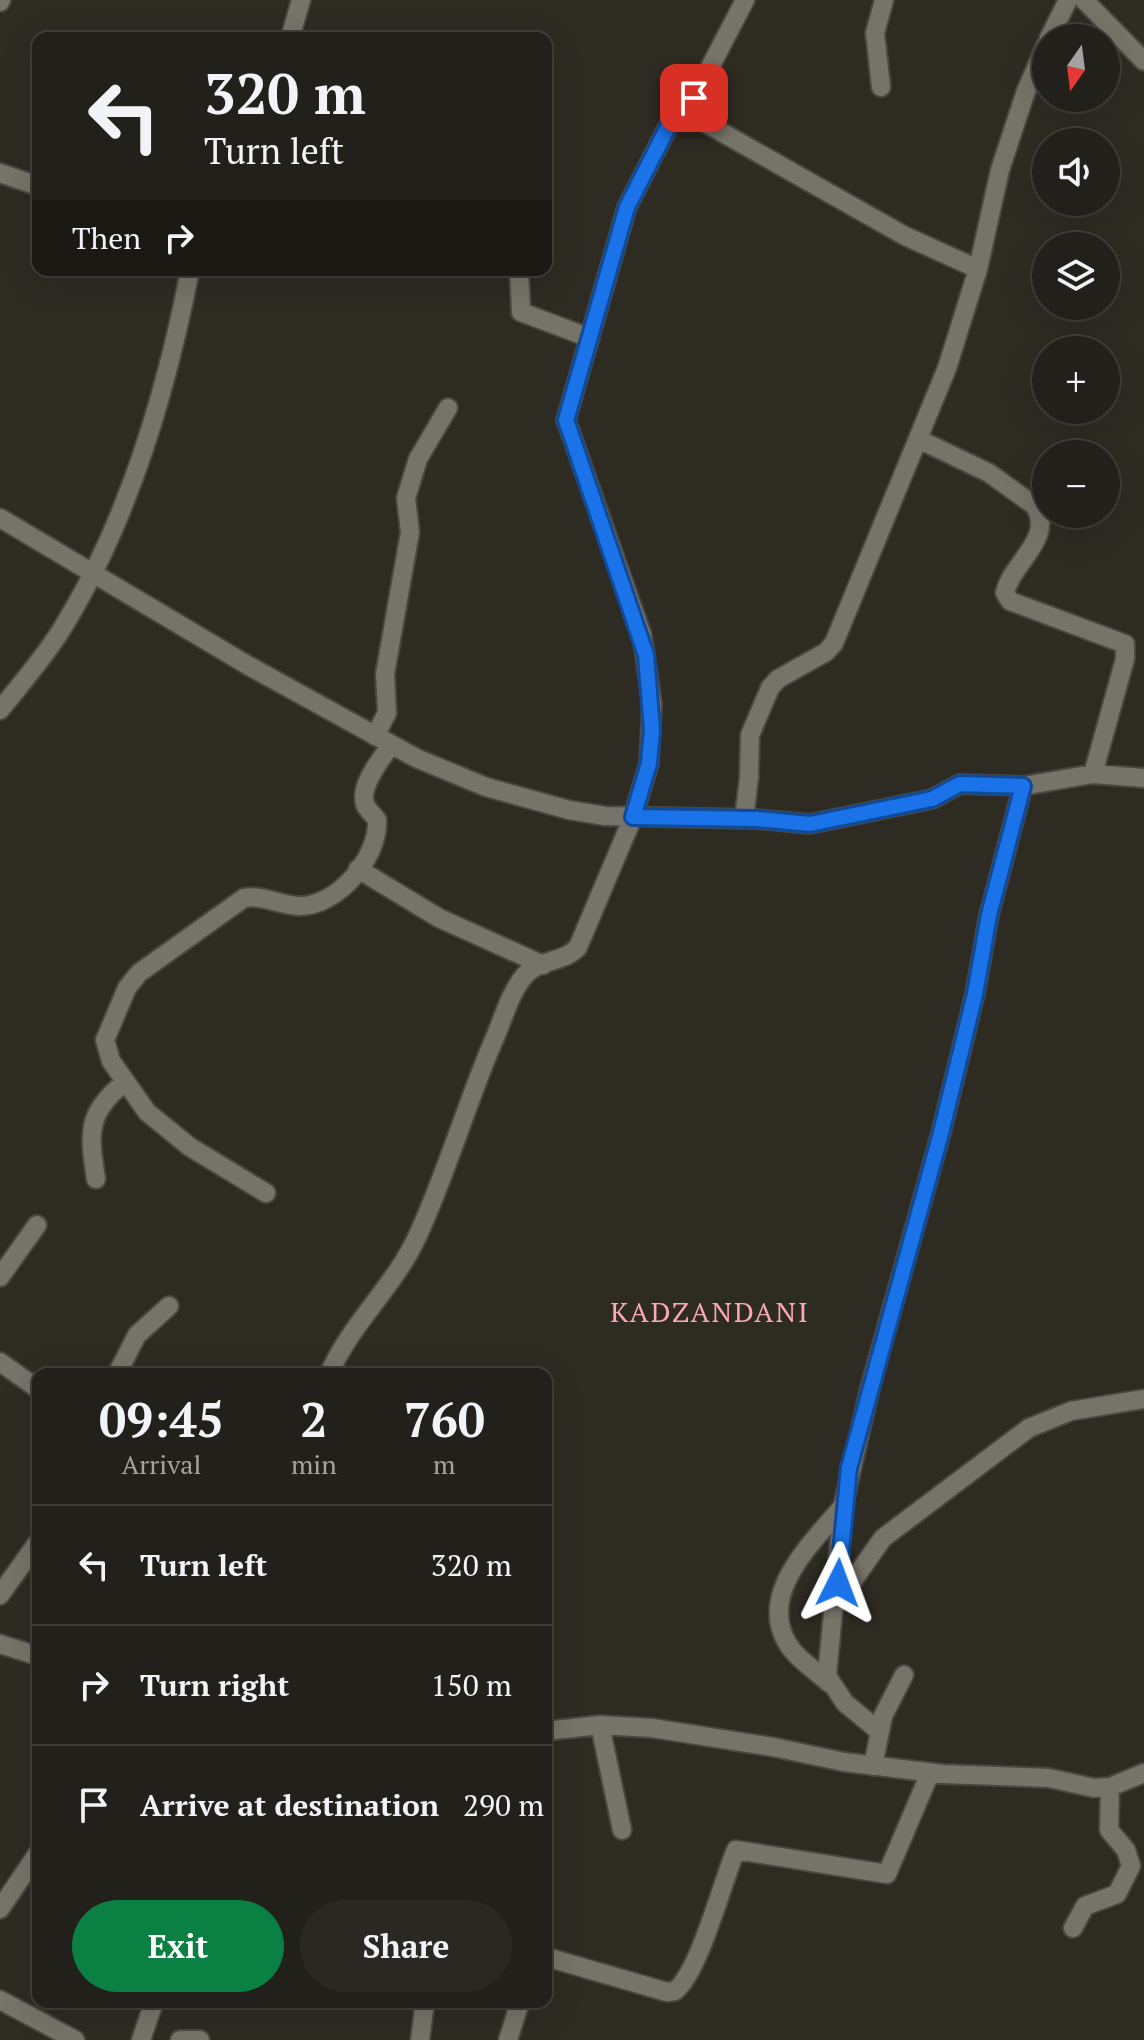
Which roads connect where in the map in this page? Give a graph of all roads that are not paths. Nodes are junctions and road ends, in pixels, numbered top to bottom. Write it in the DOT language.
graph roads {
  1 [pos="301,0"];
  2 [pos="745,0"];
  3 [pos="884,0"];
  4 [pos="1068,0"];
  5 [pos="1084,0"];
  6 [pos="1056,24"];
  7 [pos="292,32"];
  8 [pos="1144,61"];
  9 [pos="1032,77"];
  10 [pos="881,87"];
  11 [pos="684,111"];
  12 [pos="0,173"];
  13 [pos="32,184"];
  14 [pos="978,269"];
  15 [pos="188,276"];
  16 [pos="521,276"];
  17 [pos="590,338"];
  18 [pos="448,408"];
  19 [pos="918,439"];
  20 [pos="0,518"];
  21 [pos="92,575"];
  22 [pos="0,710"];
  23 [pos="383,740"];
  24 [pos="1093,774"];
  25 [pos="1144,778"];
  26 [pos="1023,786"];
  27 [pos="633,817"];
  28 [pos="744,819"];
  29 [pos="358,869"];
  30 [pos="543,965"];
  31 [pos="124,1083"];
  32 [pos="96,1179"];
  33 [pos="266,1193"];
  34 [pos="37,1225"];
  35 [pos="0,1277"];
  36 [pos="169,1306"];
  37 [pos="0,1362"];
  38 [pos="120,1368"];
  39 [pos="332,1368"];
  40 [pos="32,1385"];
  41 [pos="1144,1399"];
  42 [pos="843,1506"];
  43 [pos="32,1550"];
  44 [pos="0,1595"];
  45 [pos="834,1607"];
  46 [pos="0,1644"];
  47 [pos="32,1654"];
  48 [pos="904,1675"];
  49 [pos="829,1683"];
  50 [pos="600,1725"];
  51 [pos="552,1730"];
  52 [pos="879,1731"];
  53 [pos="873,1766"];
  54 [pos="930,1773"];
  55 [pos="1144,1773"];
  56 [pos="1110,1787"];
  57 [pos="622,1830"];
  58 [pos="32,1862"];
  59 [pos="1136,1872"];
  60 [pos="0,1909"];
  61 [pos="1073,1928"];
  62 [pos="552,1959"];
  63 [pos="0,2000"];
  64 [pos="152,2008"];
  65 [pos="424,2008"];
  66 [pos="518,2008"];
  67 [pos="38,2033"];
  68 [pos="75,2040"];
  69 [pos="141,2040"];
  70 [pos="180,2040"];
  71 [pos="200,2040"];
  72 [pos="420,2040"];
  73 [pos="508,2040"];
  1 -- 7 [label="street"];
  2 -- 11 [label="street"];
  3 -- 10 [label="street"];
  4 -- 6 [label="street"];
  5 -- 8 [label="street"];
  9 -- 14 [label="street"];
  11 -- 14 [label="street"];
  11 -- 17 [label="street"];
  12 -- 13 [label="street"];
  14 -- 19 [label="street"];
  15 -- 21 [label="street"];
  16 -- 17 [label="street"];
  17 -- 27 [label="street"];
  18 -- 23 [label="street"];
  19 -- 24 [label="street"];
  19 -- 28 [label="street"];
  20 -- 21 [label="street"];
  21 -- 22 [label="street"];
  21 -- 23 [label="street"];
  23 -- 27 [label="street"];
  23 -- 29 [label="street"];
  24 -- 25 [label="street"];
  24 -- 26 [label="street"];
  26 -- 28 [label="street"];
  26 -- 42 [label="street"];
  27 -- 28 [label="street"];
  27 -- 30 [label="street"];
  29 -- 30 [label="street"];
  29 -- 31 [label="street"];
  30 -- 39 [label="street"];
  31 -- 32 [label="street"];
  31 -- 33 [label="street"];
  34 -- 35 [label="street"];
  36 -- 38 [label="street"];
  37 -- 40 [label="street"];
  41 -- 45 [label="street"];
  42 -- 45 [label="street"];
  42 -- 49 [label="street"];
  43 -- 44 [label="street"];
  45 -- 49 [label="street"];
  46 -- 47 [label="street"];
  48 -- 52 [label="street"];
  49 -- 52 [label="street"];
  50 -- 51 [label="street"];
  50 -- 53 [label="street"];
  50 -- 57 [label="street"];
  52 -- 53 [label="street"];
  53 -- 54 [label="street"];
  54 -- 56 [label="street"];
  54 -- 62 [label="street"];
  55 -- 56 [label="street"];
  56 -- 59 [label="street"];
  58 -- 60 [label="street"];
  59 -- 61 [label="street"];
  63 -- 67 [label="street"];
  64 -- 69 [label="street"];
  65 -- 72 [label="street"];
  66 -- 73 [label="street"];
  67 -- 68 [label="street"];
  70 -- 71 [label="street"];
}
